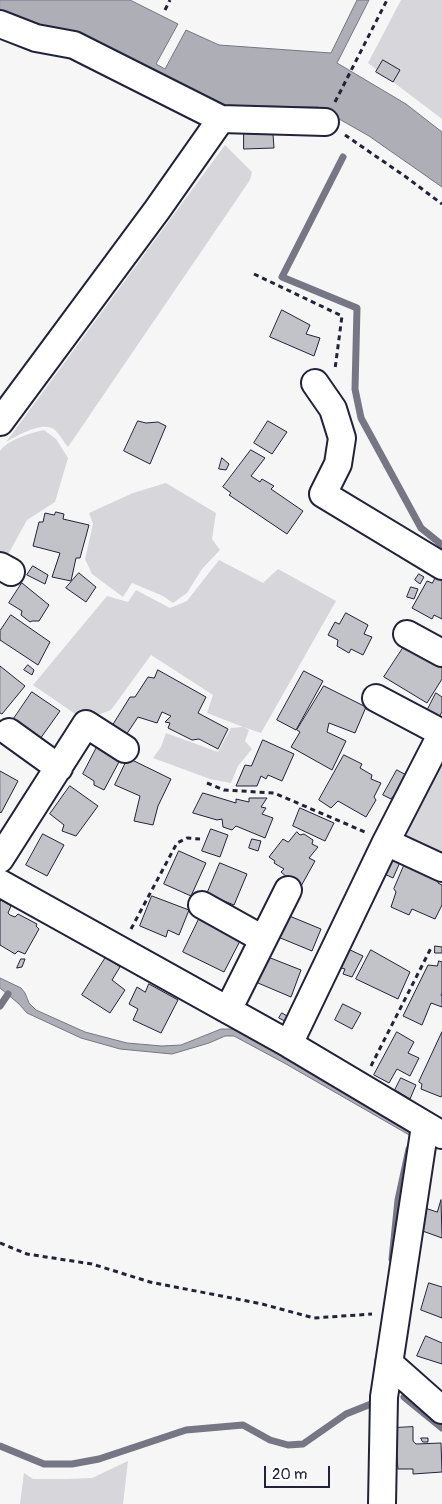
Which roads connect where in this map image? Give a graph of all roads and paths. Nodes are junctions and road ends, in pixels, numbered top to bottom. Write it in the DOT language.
graph roads {
  1 [pos="170,0"];
  2 [pos="387,0"];
  3 [pos="165,10"];
  4 [pos="0,24"];
  5 [pos="221,119"];
  6 [pos="325,122"];
  7 [pos="442,204"];
  8 [pos="254,274"];
  9 [pos="315,383"];
  10 [pos="333,408"];
  11 [pos="0,422"];
  12 [pos="442,566"];
  13 [pos="407,634"];
  14 [pos="442,653"];
  15 [pos="376,698"];
  16 [pos="9,732"];
  17 [pos="442,733"];
  18 [pos="125,749"];
  19 [pos="59,768"];
  20 [pos="206,783"];
  21 [pos="200,839"];
  22 [pos="386,842"];
  23 [pos="0,859"];
  24 [pos="442,868"];
  25 [pos="0,883"];
  26 [pos="288,890"];
  27 [pos="202,905"];
  28 [pos="263,939"];
  29 [pos="430,948"];
  30 [pos="120,950"];
  31 [pos="228,1010"];
  32 [pos="289,1044"];
  33 [pos="361,1087"];
  34 [pos="434,1130"];
  35 [pos="0,1243"];
  36 [pos="397,1312"];
  37 [pos="389,1363"];
  38 [pos="442,1410"];
  39 [pos="382,1504"];
  1 -- 3 [label="path"];
  2 -- 6 [label="path"];
  4 -- 5 [label="street"];
  5 -- 6 [label="street"];
  5 -- 11 [label="street"];
  6 -- 7 [label="path"];
  8 -- 10 [label="path"];
  9 -- 10 [label="street"];
  10 -- 12 [label="street"];
  13 -- 14 [label="street"];
  15 -- 17 [label="street"];
  16 -- 19 [label="street"];
  17 -- 22 [label="street"];
  18 -- 19 [label="street"];
  19 -- 23 [label="street"];
  20 -- 22 [label="path"];
  21 -- 30 [label="path"];
  22 -- 24 [label="street"];
  22 -- 32 [label="street"];
  25 -- 30 [label="street"];
  26 -- 28 [label="street"];
  27 -- 28 [label="street"];
  28 -- 31 [label="street"];
  29 -- 33 [label="path"];
  30 -- 31 [label="street"];
  31 -- 32 [label="street"];
  32 -- 33 [label="street"];
  33 -- 34 [label="street"];
  34 -- 36 [label="street"];
  35 -- 36 [label="path"];
  36 -- 37 [label="street"];
  37 -- 38 [label="street"];
  37 -- 39 [label="street"];
}
